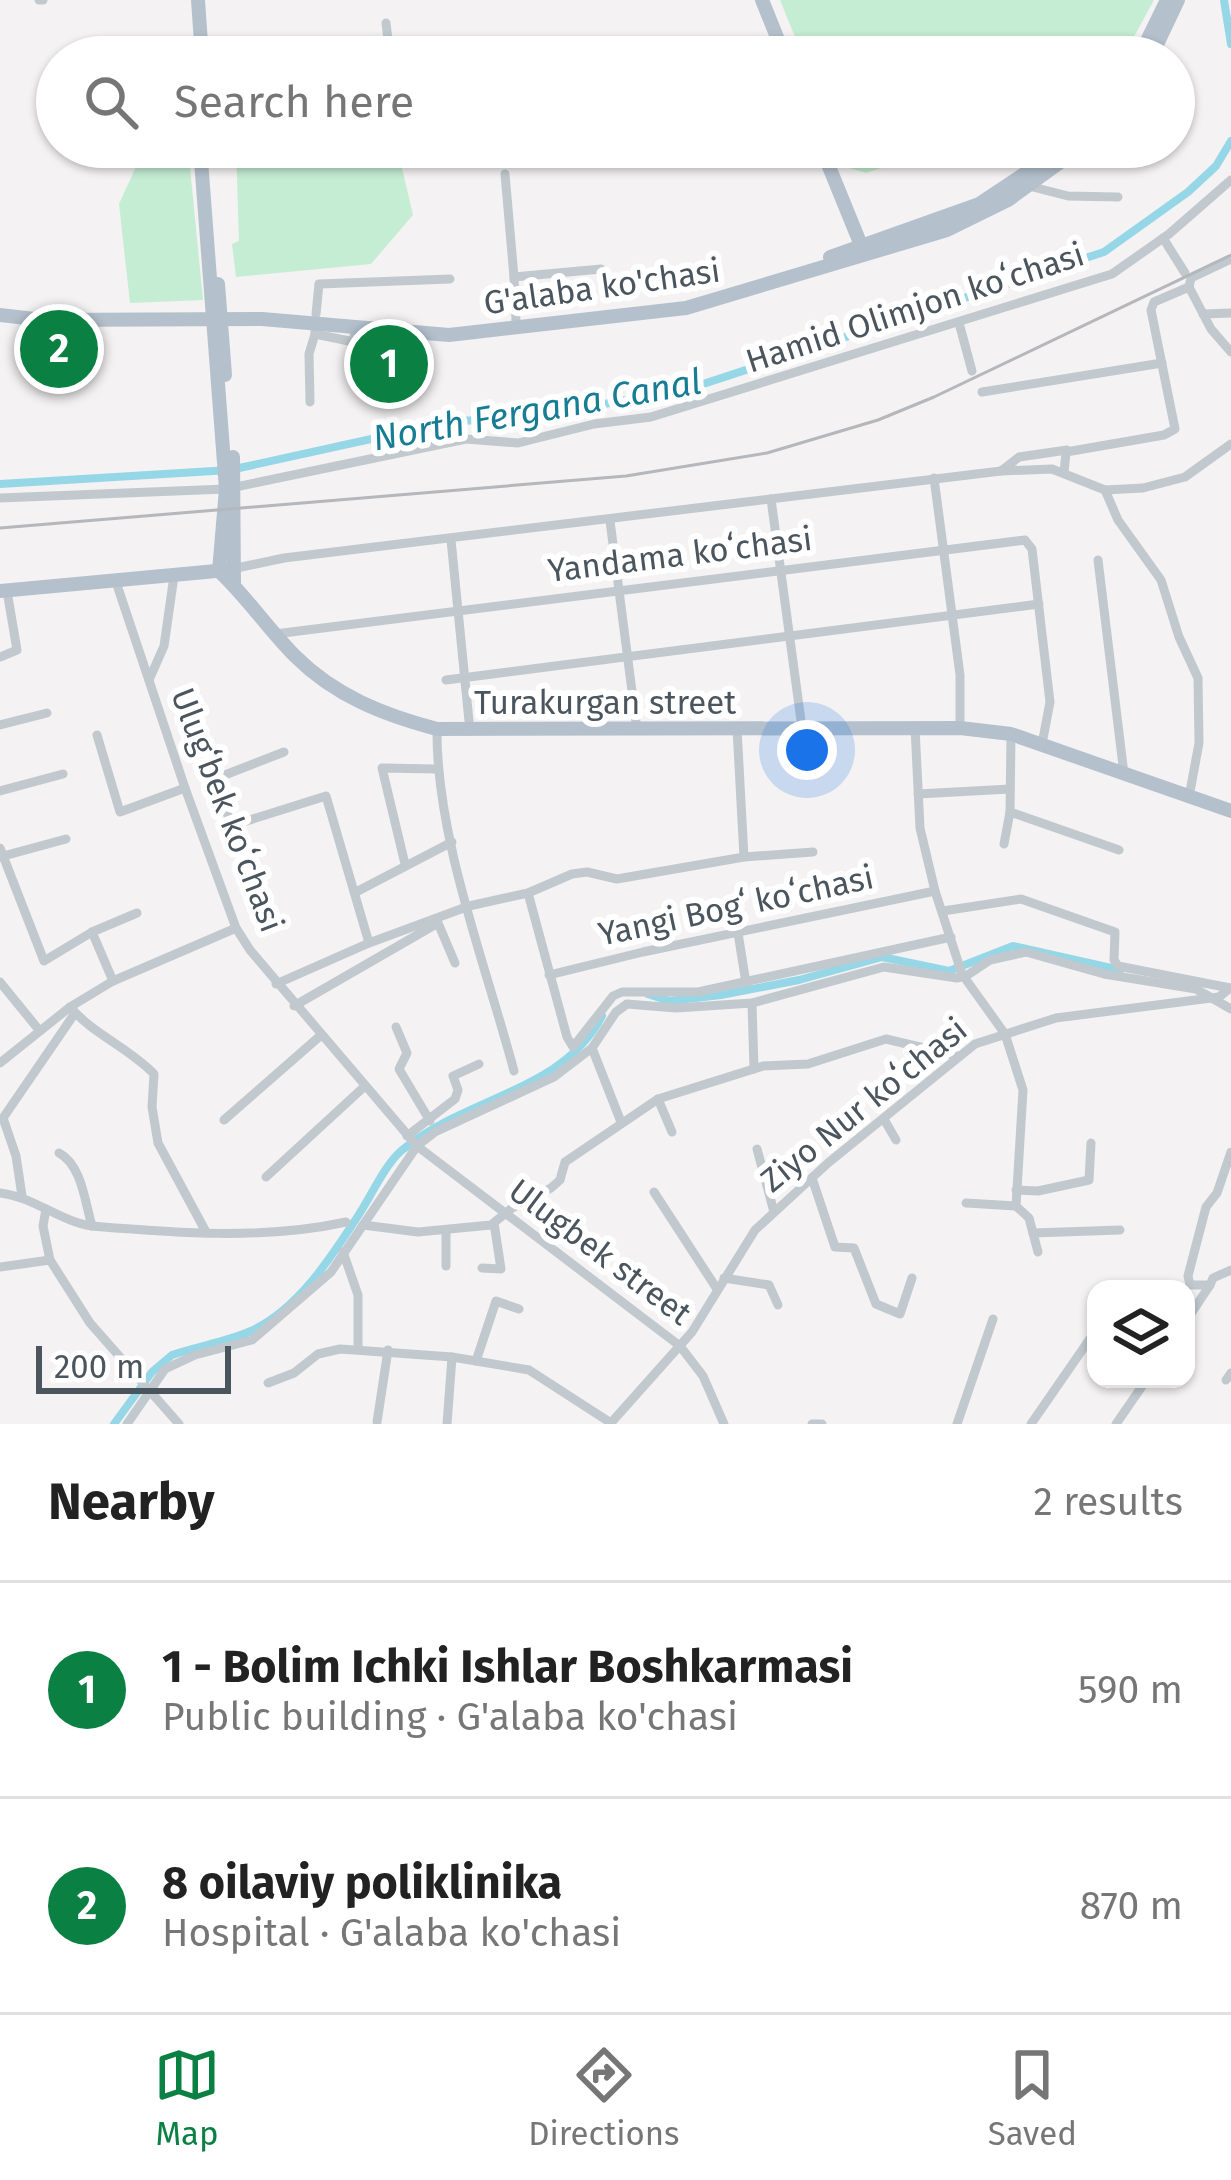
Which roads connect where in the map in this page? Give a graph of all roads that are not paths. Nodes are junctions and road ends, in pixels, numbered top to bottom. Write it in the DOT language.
graph roads {
  1 [pos="194,0"];
  2 [pos="762,0"];
  3 [pos="771,0"];
  4 [pos="1168,0"];
  5 [pos="1178,0"];
  6 [pos="386,23"];
  7 [pos="196,36"];
  8 [pos="388,36"];
  9 [pos="777,36"];
  10 [pos="786,36"];
  11 [pos="1150,36"];
  12 [pos="1161,36"];
  13 [pos="206,168"];
  14 [pos="834,168"];
  15 [pos="1033,168"];
  16 [pos="1053,168"];
  17 [pos="505,174"];
  18 [pos="1231,180"];
  19 [pos="1029,186"];
  20 [pos="1118,197"];
  21 [pos="1163,238"];
  22 [pos="868,248"];
  23 [pos="1144,253"];
  24 [pos="1175,257"];
  25 [pos="1231,259"];
  26 [pos="601,269"];
  27 [pos="1185,273"];
  28 [pos="514,278"];
  29 [pos="450,279"];
  30 [pos="1189,287"];
  31 [pos="736,291"];
  32 [pos="0,311"];
  33 [pos="1231,313"];
  34 [pos="216,314"];
  35 [pos="1203,314"];
  36 [pos="516,322"];
  37 [pos="959,323"];
  38 [pos="315,324"];
  39 [pos="356,324"];
  40 [pos="1231,352"];
  41 [pos="1162,363"];
  42 [pos="972,371"];
  43 [pos="982,392"];
  44 [pos="310,402"];
  45 [pos="1231,444"];
  46 [pos="1072,449"];
  47 [pos="1001,471"];
  48 [pos="1064,473"];
  49 [pos="934,478"];
  50 [pos="230,488"];
  51 [pos="1105,490"];
  52 [pos="0,498"];
  53 [pos="771,499"];
  54 [pos="610,520"];
  55 [pos="222,534"];
  56 [pos="451,540"];
  57 [pos="943,549"];
  58 [pos="1098,560"];
  59 [pos="781,569"];
  60 [pos="194,574"];
  61 [pos="228,575"];
  62 [pos="174,576"];
  63 [pos="116,582"];
  64 [pos="619,590"];
  65 [pos="3,591"];
  66 [pos="1039,604"];
  67 [pos="458,610"];
  68 [pos="951,616"];
  69 [pos="275,634"];
  70 [pos="790,635"];
  71 [pos="0,657"];
  72 [pos="628,658"];
  73 [pos="466,677"];
  74 [pos="149,680"];
  75 [pos="446,680"];
  76 [pos="47,713"];
  77 [pos="0,725"];
  78 [pos="802,728"];
  79 [pos="915,728"];
  80 [pos="960,728"];
  81 [pos="436,729"];
  82 [pos="637,730"];
  83 [pos="737,730"];
  84 [pos="470,731"];
  85 [pos="1011,734"];
  86 [pos="97,735"];
  87 [pos="1042,744"];
  88 [pos="284,752"];
  89 [pos="436,769"];
  90 [pos="64,774"];
  91 [pos="1124,774"];
  92 [pos="185,788"];
  93 [pos="1010,789"];
  94 [pos="0,791"];
  95 [pos="918,794"];
  96 [pos="1189,797"];
  97 [pos="1231,811"];
  98 [pos="1010,812"];
  99 [pos="66,839"];
  100 [pos="452,842"];
  101 [pos="1004,844"];
  102 [pos="1119,850"];
  103 [pos="813,853"];
  104 [pos="1,854"];
  105 [pos="744,857"];
  106 [pos="404,864"];
  107 [pos="935,891"];
  108 [pos="356,892"];
  109 [pos="528,893"];
  110 [pos="469,906"];
  111 [pos="943,911"];
  112 [pos="137,913"];
  113 [pos="236,928"];
  114 [pos="92,932"];
  115 [pos="738,933"];
  116 [pos="951,937"];
  117 [pos="369,943"];
  118 [pos="455,963"];
  119 [pos="962,971"];
  120 [pos="549,975"];
  121 [pos="113,981"];
  122 [pos="0,982"];
  123 [pos="746,983"];
  124 [pos="276,984"];
  125 [pos="1230,988"];
  126 [pos="1215,997"];
  127 [pos="752,1003"];
  128 [pos="294,1006"];
  129 [pos="1231,1009"];
  130 [pos="73,1010"];
  131 [pos="396,1028"];
  132 [pos="39,1030"];
  133 [pos="1005,1034"];
  134 [pos="320,1036"];
  135 [pos="592,1048"];
  136 [pos="958,1056"];
  137 [pos="0,1063"];
  138 [pos="479,1064"];
  139 [pos="754,1069"];
  140 [pos="514,1071"];
  141 [pos="365,1086"];
  142 [pos="658,1099"];
  143 [pos="224,1120"];
  144 [pos="430,1121"];
  145 [pos="885,1121"];
  146 [pos="621,1122"];
  147 [pos="672,1132"];
  148 [pos="407,1136"];
  149 [pos="896,1140"];
  150 [pos="1091,1143"];
  151 [pos="416,1146"];
  152 [pos="757,1149"];
  153 [pos="1231,1152"];
  154 [pos="59,1153"];
  155 [pos="266,1177"];
  156 [pos="812,1178"];
  157 [pos="1016,1190"];
  158 [pos="654,1192"];
  159 [pos="0,1193"];
  160 [pos="22,1196"];
  161 [pos="966,1202"];
  162 [pos="1016,1205"];
  163 [pos="46,1209"];
  164 [pos="774,1212"];
  165 [pos="505,1214"];
  166 [pos="346,1222"];
  167 [pos="494,1223"];
  168 [pos="363,1225"];
  169 [pos="92,1226"];
  170 [pos="1120,1230"];
  171 [pos="206,1232"];
  172 [pos="446,1232"];
  173 [pos="1034,1233"];
  174 [pos="343,1252"];
  175 [pos="1038,1252"];
  176 [pos="50,1260"];
  177 [pos="446,1266"];
  178 [pos="0,1268"];
  179 [pos="482,1268"];
  180 [pos="1231,1270"];
  181 [pos="724,1278"];
  182 [pos="912,1278"];
  183 [pos="1210,1285"];
  184 [pos="717,1289"];
  185 [pos="778,1305"];
  186 [pos="1195,1308"];
  187 [pos="519,1309"];
  188 [pos="992,1318"];
  189 [pos="1087,1343"];
  190 [pos="680,1346"];
  191 [pos="358,1348"];
  192 [pos="388,1350"];
  193 [pos="452,1357"];
  194 [pos="476,1361"];
  195 [pos="268,1383"];
  196 [pos="1141,1388"];
  197 [pos="149,1389"];
  198 [pos="376,1422"];
  199 [pos="610,1423"];
  200 [pos="128,1424"];
  201 [pos="179,1424"];
  202 [pos="447,1424"];
  203 [pos="724,1424"];
  204 [pos="812,1424"];
  205 [pos="822,1424"];
  206 [pos="957,1424"];
  207 [pos="1031,1424"];
  208 [pos="1116,1424"];
  1 -- 7 [label="main road"];
  2 -- 9 [label="main road"];
  3 -- 10 [label="main road"];
  4 -- 11 [label="main road"];
  5 -- 12 [label="main road"];
  6 -- 8 [label="street"];
  13 -- 34 [label="main road"];
  14 -- 22 [label="main road"];
  15 -- 22 [label="main road, G'alaba ko'chasi"];
  16 -- 19 [label="main road, G'alaba ko'chasi"];
  17 -- 28 [label="street"];
  18 -- 21 [label="street, Hamid Olimjon koʻchasi"];
  19 -- 20 [label="street"];
  19 -- 22 [label="main road, G'alaba ko'chasi"];
  21 -- 23 [label="street, Hamid Olimjon koʻchasi"];
  21 -- 24 [label="street"];
  22 -- 31 [label="main road, G'alaba ko'chasi"];
  23 -- 24 [label="street"];
  23 -- 37 [label="street, Hamid Olimjon koʻchasi"];
  24 -- 27 [label="street"];
  25 -- 30 [label="street"];
  26 -- 28 [label="street"];
  28 -- 36 [label="street"];
  29 -- 38 [label="street"];
  30 -- 35 [label="street"];
  30 -- 41 [label="street"];
  31 -- 36 [label="main road, G'alaba ko'chasi"];
  31 -- 39 [label="main road, G'alaba ko'chasi"];
  32 -- 34 [label="main road"];
  33 -- 35 [label="street"];
  34 -- 38 [label="main road, G'alaba ko'chasi"];
  34 -- 50 [label="main road"];
  35 -- 40 [label="street"];
  36 -- 39 [label="main road, G'alaba ko'chasi"];
  37 -- 42 [label="street"];
  37 -- 50 [label="street, Hamid Olimjon koʻchasi"];
  38 -- 39 [label="main road, G'alaba ko'chasi"];
  38 -- 44 [label="street"];
  41 -- 43 [label="street"];
  41 -- 46 [label="street"];
  45 -- 51 [label="street"];
  46 -- 47 [label="street"];
  46 -- 48 [label="street"];
  47 -- 48 [label="street"];
  47 -- 49 [label="street"];
  48 -- 51 [label="street"];
  49 -- 53 [label="street"];
  49 -- 57 [label="street"];
  50 -- 52 [label="street, Hamid Olimjon koʻchasi"];
  50 -- 55 [label="main road"];
  50 -- 61 [label="main road"];
  51 -- 96 [label="street"];
  53 -- 54 [label="street"];
  53 -- 59 [label="street"];
  54 -- 56 [label="street"];
  54 -- 64 [label="street"];
  55 -- 60 [label="main road"];
  55 -- 61 [label="main road"];
  56 -- 61 [label="street"];
  56 -- 67 [label="street"];
  57 -- 59 [label="street, Yandama koʻchasi"];
  57 -- 66 [label="street, Yandama koʻchasi"];
  57 -- 68 [label="street"];
  58 -- 91 [label="street"];
  59 -- 64 [label="street, Yandama koʻchasi"];
  59 -- 70 [label="street"];
  60 -- 61 [label="main road"];
  60 -- 62 [label="main road"];
  61 -- 69 [label="main road, Turakurgan street"];
  62 -- 63 [label="main road"];
  62 -- 74 [label="street"];
  63 -- 65 [label="main road"];
  63 -- 74 [label="street, Ulugʻbek koʻchasi"];
  64 -- 67 [label="street, Yandama koʻchasi"];
  64 -- 72 [label="street"];
  65 -- 71 [label="street"];
  66 -- 68 [label="street"];
  66 -- 87 [label="street, Yandama koʻchasi"];
  67 -- 69 [label="street, Yandama koʻchasi"];
  67 -- 73 [label="street"];
  68 -- 70 [label="street"];
  68 -- 80 [label="street"];
  69 -- 81 [label="main road, Turakurgan street"];
  70 -- 72 [label="street"];
  70 -- 78 [label="street"];
  72 -- 73 [label="street"];
  72 -- 82 [label="street"];
  73 -- 75 [label="street"];
  73 -- 84 [label="street"];
  74 -- 92 [label="street, Ulugʻbek koʻchasi"];
  76 -- 77 [label="street"];
  78 -- 79 [label="main road, Turakurgan street"];
  78 -- 83 [label="main road, Turakurgan street"];
  79 -- 80 [label="main road, Turakurgan street"];
  79 -- 95 [label="street"];
  80 -- 85 [label="main road, Turakurgan street"];
  81 -- 84 [label="main road, Turakurgan street"];
  81 -- 89 [label="street"];
  82 -- 83 [label="main road, Turakurgan street"];
  82 -- 84 [label="main road, Turakurgan street"];
  83 -- 105 [label="street"];
  85 -- 87 [label="main road, Turakurgan street"];
  85 -- 93 [label="street"];
  86 -- 92 [label="street"];
  87 -- 91 [label="main road, Turakurgan street"];
  88 -- 108 [label="street"];
  89 -- 100 [label="street"];
  89 -- 106 [label="street"];
  90 -- 94 [label="street"];
  91 -- 96 [label="main road, Turakurgan street"];
  92 -- 113 [label="street, Ulugʻbek koʻchasi"];
  93 -- 95 [label="street"];
  93 -- 98 [label="street"];
  95 -- 107 [label="street"];
  96 -- 97 [label="main road, Turakurgan street"];
  98 -- 101 [label="street"];
  98 -- 102 [label="street"];
  99 -- 104 [label="street"];
  100 -- 106 [label="street"];
  100 -- 110 [label="street"];
  103 -- 105 [label="street"];
  104 -- 114 [label="street"];
  105 -- 109 [label="street"];
  106 -- 108 [label="street"];
  107 -- 111 [label="street"];
  107 -- 115 [label="street, Yangi Bogʻ koʻchasi"];
  108 -- 117 [label="street"];
  109 -- 110 [label="street"];
  109 -- 120 [label="street"];
  110 -- 117 [label="street"];
  110 -- 140 [label="street"];
  111 -- 116 [label="street"];
  111 -- 125 [label="street"];
  112 -- 114 [label="street"];
  113 -- 121 [label="street"];
  113 -- 124 [label="street, Ulugʻbek koʻchasi"];
  114 -- 121 [label="street"];
  115 -- 120 [label="street, Yangi Bogʻ koʻchasi"];
  115 -- 123 [label="street"];
  116 -- 119 [label="street"];
  116 -- 123 [label="street"];
  117 -- 124 [label="street"];
  118 -- 128 [label="street"];
  119 -- 126 [label="street"];
  119 -- 127 [label="street"];
  119 -- 133 [label="street"];
  120 -- 123 [label="street"];
  121 -- 130 [label="street"];
  122 -- 132 [label="street"];
  124 -- 128 [label="street, Ulugʻbek koʻchasi"];
  125 -- 126 [label="street"];
  126 -- 129 [label="street"];
  126 -- 133 [label="street, Ziyo Nur koʻchasi"];
  127 -- 135 [label="street"];
  127 -- 139 [label="street"];
  128 -- 134 [label="street, Ulugʻbek koʻchasi"];
  130 -- 132 [label="street"];
  130 -- 160 [label="street"];
  130 -- 171 [label="street"];
  131 -- 144 [label="street"];
  132 -- 137 [label="street"];
  133 -- 136 [label="street, Ziyo Nur koʻchasi"];
  133 -- 157 [label="street"];
  134 -- 141 [label="street, Ulugʻbek koʻchasi"];
  134 -- 143 [label="street"];
  135 -- 146 [label="street"];
  135 -- 151 [label="street"];
  136 -- 139 [label="street"];
  136 -- 145 [label="street, Ziyo Nur koʻchasi"];
  138 -- 144 [label="street"];
  139 -- 142 [label="street"];
  141 -- 148 [label="street, Ulugʻbek koʻchasi"];
  141 -- 155 [label="street"];
  142 -- 146 [label="street"];
  142 -- 147 [label="street"];
  144 -- 148 [label="street"];
  145 -- 149 [label="street"];
  145 -- 156 [label="street, Ziyo Nur koʻchasi"];
  146 -- 165 [label="street"];
  148 -- 151 [label="street, Ulugʻbek koʻchasi"];
  150 -- 157 [label="street"];
  151 -- 165 [label="street, Ulugbek street"];
  151 -- 168 [label="street"];
  152 -- 164 [label="street"];
  153 -- 183 [label="street"];
  154 -- 169 [label="street"];
  156 -- 164 [label="street, Ziyo Nur koʻchasi"];
  156 -- 182 [label="street"];
  157 -- 162 [label="street"];
  158 -- 184 [label="street"];
  159 -- 160 [label="street"];
  160 -- 163 [label="street"];
  161 -- 162 [label="street"];
  162 -- 173 [label="street"];
  163 -- 169 [label="street"];
  163 -- 176 [label="street"];
  164 -- 181 [label="street, Ziyo Nur koʻchasi"];
  165 -- 167 [label="street"];
  165 -- 190 [label="street, Ulugbek street"];
  166 -- 171 [label="street"];
  167 -- 172 [label="street"];
  167 -- 179 [label="street"];
  168 -- 172 [label="street"];
  168 -- 174 [label="street"];
  169 -- 171 [label="street"];
  170 -- 173 [label="street"];
  172 -- 177 [label="street"];
  173 -- 175 [label="street"];
  174 -- 191 [label="street"];
  174 -- 197 [label="street"];
  176 -- 178 [label="street"];
  176 -- 197 [label="street"];
  180 -- 183 [label="street"];
  181 -- 184 [label="street, Ziyo Nur koʻchasi"];
  181 -- 185 [label="street"];
  183 -- 186 [label="street"];
  184 -- 190 [label="street, Ziyo Nur koʻchasi"];
  187 -- 194 [label="street"];
  188 -- 206 [label="street"];
  189 -- 207 [label="street"];
  190 -- 199 [label="street, Ziyo Nur koʻchasi"];
  190 -- 203 [label="street, Ulugbek street"];
  191 -- 192 [label="street"];
  191 -- 195 [label="street"];
  192 -- 193 [label="street"];
  192 -- 198 [label="street"];
  193 -- 194 [label="street"];
  193 -- 202 [label="street"];
  194 -- 199 [label="street"];
  196 -- 208 [label="street"];
  197 -- 200 [label="street"];
  197 -- 201 [label="street"];
  204 -- 205 [label="street"];
}
